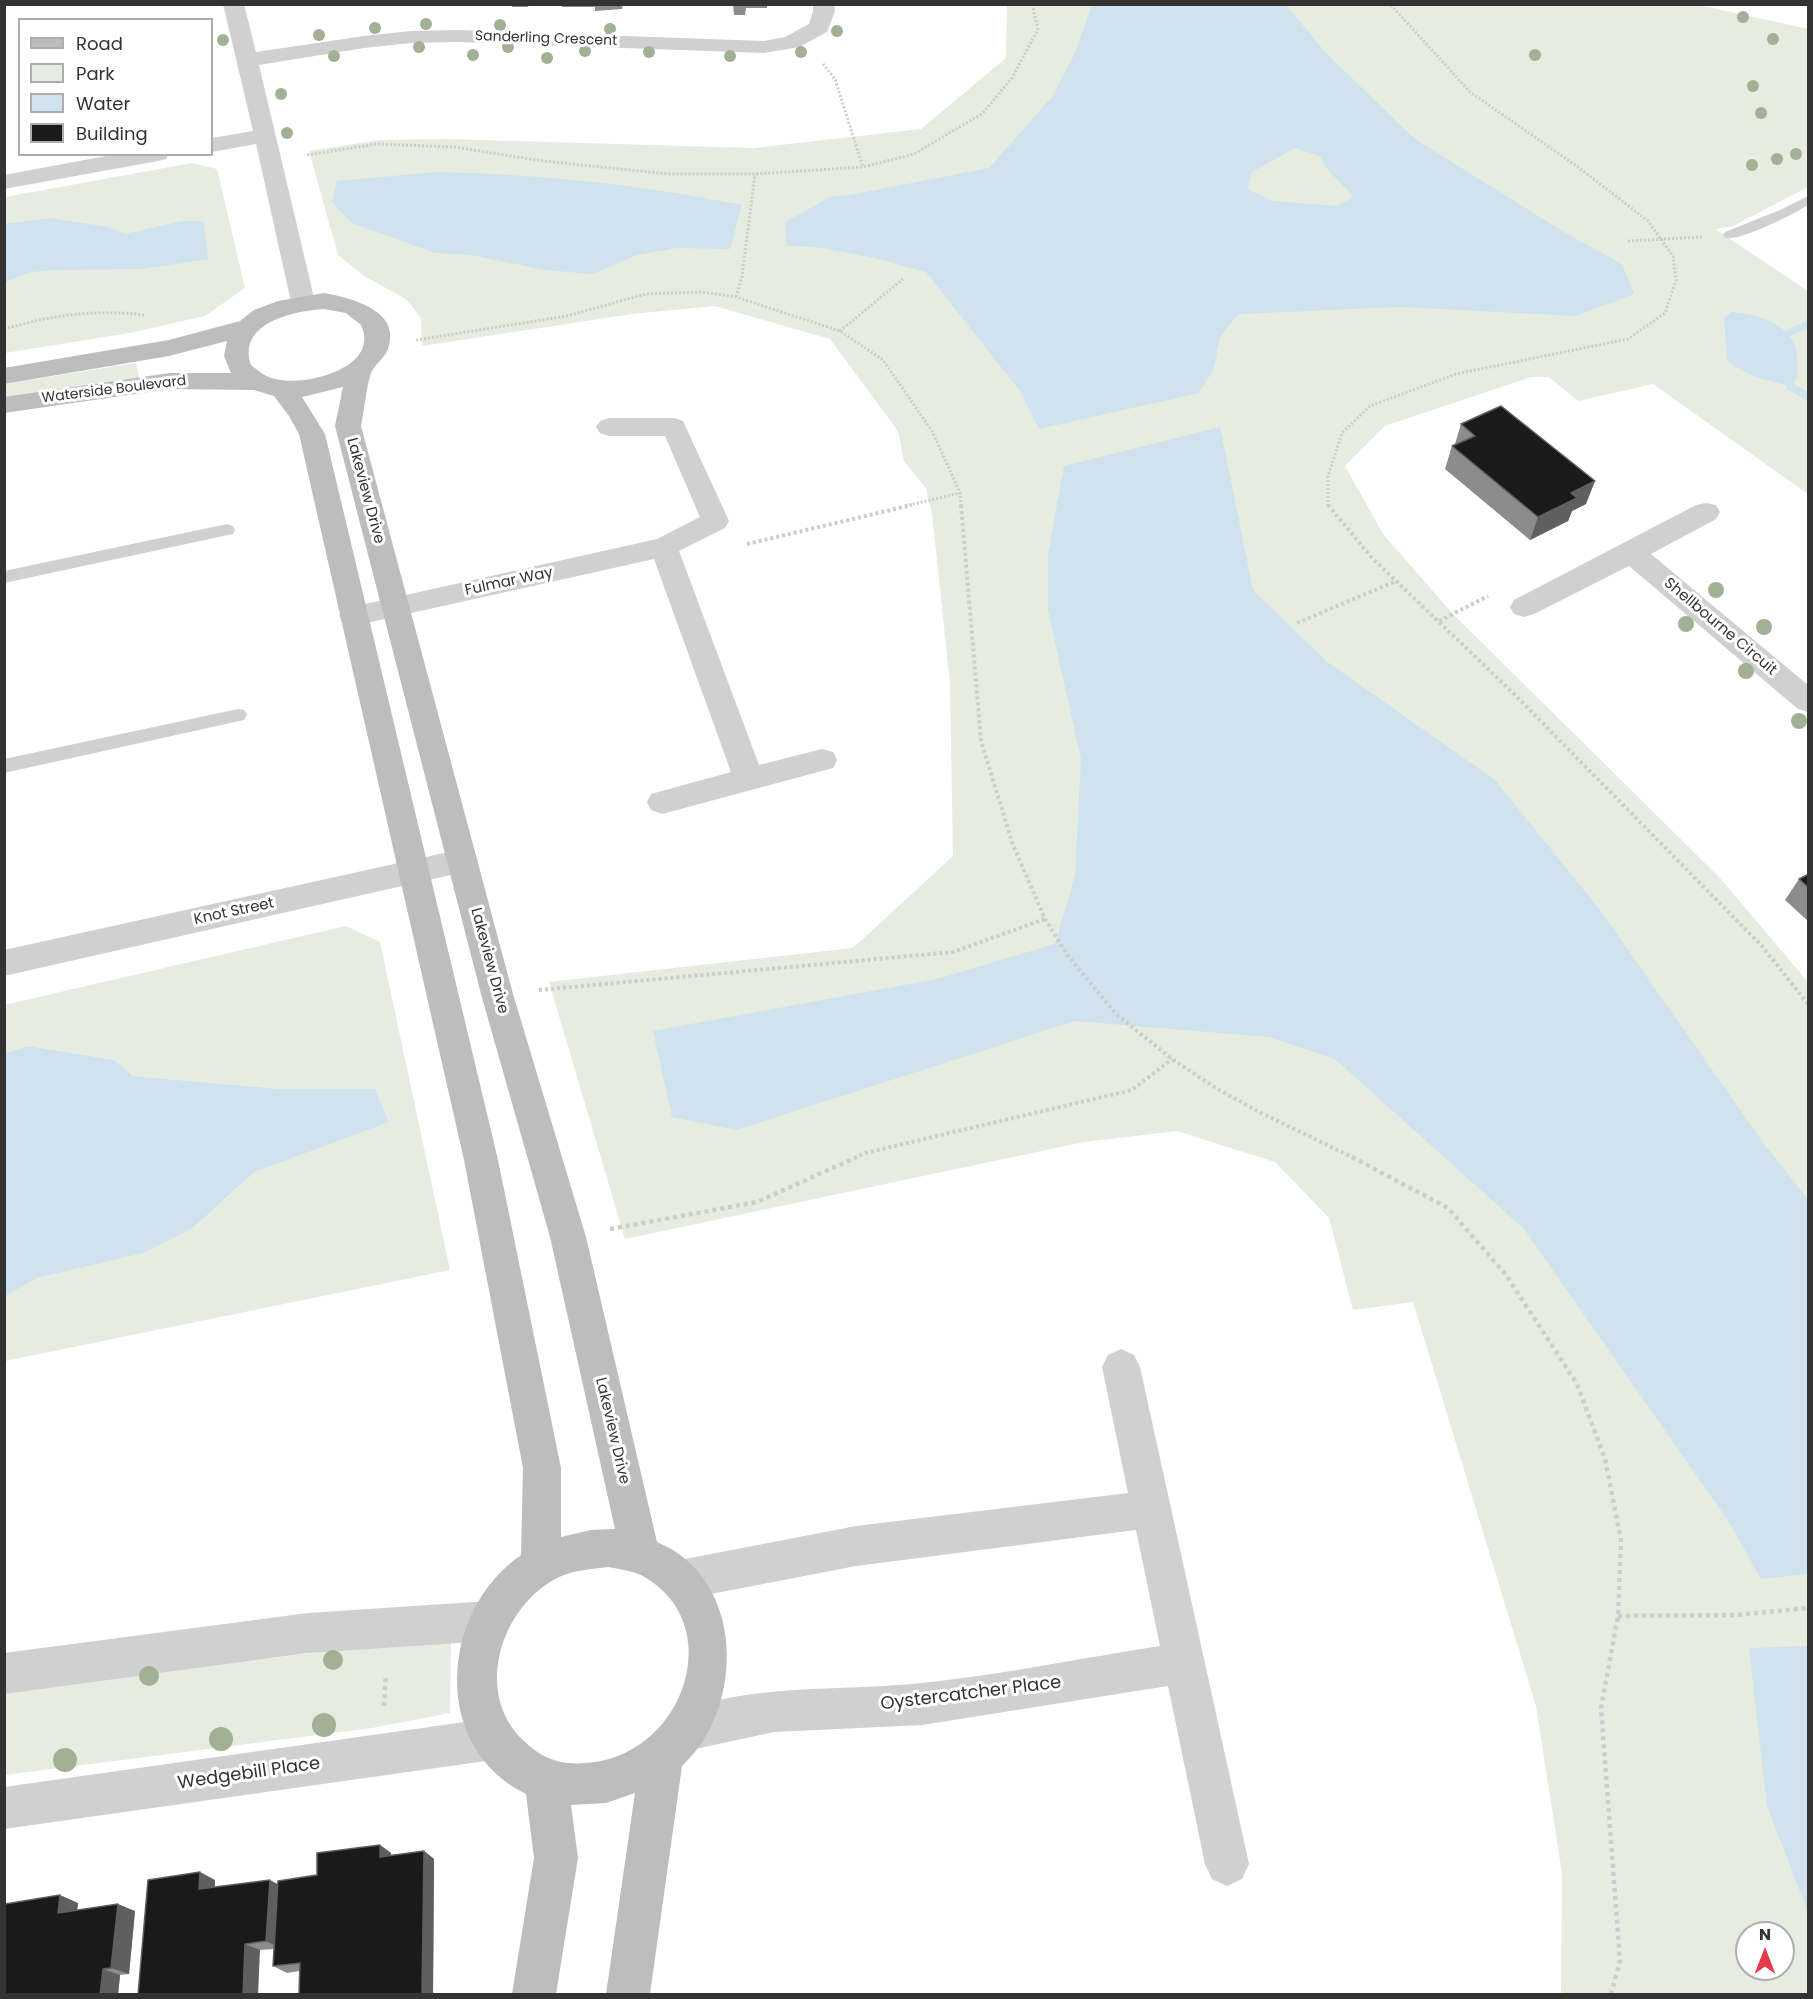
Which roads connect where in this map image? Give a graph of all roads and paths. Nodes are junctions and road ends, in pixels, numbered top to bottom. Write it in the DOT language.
graph roads {
  1 [pos="233,4"];
  2 [pos="823,4"];
  3 [pos="1032,4"];
  4 [pos="1390,4"];
  5 [pos="802,38"];
  6 [pos="247,60"];
  7 [pos="265,136"];
  8 [pos="213,145"];
  9 [pos="147,156"];
  10 [pos="273,165"];
  11 [pos="863,167"];
  12 [pos="755,174"];
  13 [pos="4,182"];
  14 [pos="1809,200"];
  15 [pos="1730,235"];
  16 [pos="1661,239"];
  17 [pos="1628,241"];
  18 [pos="903,279"];
  19 [pos="736,297"];
  20 [pos="303,302"];
  21 [pos="150,316"];
  22 [pos="248,327"];
  23 [pos="4,329"];
  24 [pos="840,331"];
  25 [pos="415,340"];
  26 [pos="1567,354"];
  27 [pos="360,369"];
  28 [pos="4,376"];
  29 [pos="271,386"];
  30 [pos="4,405"];
  31 [pos="609,427"];
  32 [pos="960,493"];
  33 [pos="1706,512"];
  34 [pos="227,530"];
  35 [pos="743,545"];
  36 [pos="664,547"];
  37 [pos="1631,553"];
  38 [pos="4,577"];
  39 [pos="1396,581"];
  40 [pos="395,606"];
  41 [pos="1524,607"];
  42 [pos="353,616"];
  43 [pos="1297,623"];
  44 [pos="1809,701"];
  45 [pos="238,716"];
  46 [pos="822,760"];
  47 [pos="4,766"];
  48 [pos="749,779"];
  49 [pos="662,802"];
  50 [pos="462,861"];
  51 [pos="413,873"];
  52 [pos="1046,919"];
  53 [pos="1000,935"];
  54 [pos="4,963"];
  55 [pos="500,1002"];
  56 [pos="1172,1059"];
  57 [pos="568,1236"];
  58 [pos="1121,1367"];
  59 [pos="1152,1509"];
  60 [pos="640,1554"];
  61 [pos="541,1565"];
  62 [pos="680,1580"];
  63 [pos="1809,1608"];
  64 [pos="1618,1616"];
  65 [pos="489,1621"];
  66 [pos="1184,1664"];
  67 [pos="386,1667"];
  68 [pos="4,1674"];
  69 [pos="384,1714"];
  70 [pos="493,1739"];
  71 [pos="674,1742"];
  72 [pos="546,1780"];
  73 [pos="4,1808"];
  74 [pos="1227,1864"];
  75 [pos="534,1995"];
  76 [pos="628,1995"];
  77 [pos="1611,1995"];
  1 -- 6 [label="street"];
  2 -- 5 [label="street"];
  3 -- 11 [label="path"];
  4 -- 16 [label="path"];
  5 -- 6 [label="street, Sanderling Crescent"];
  5 -- 11 [label="path"];
  6 -- 7 [label="street"];
  7 -- 8 [label="street"];
  7 -- 10 [label="street"];
  9 -- 13 [label="street"];
  10 -- 12 [label="path"];
  10 -- 20 [label="street"];
  11 -- 12 [label="path"];
  12 -- 19 [label="path"];
  14 -- 15 [label="lane"];
  15 -- 16 [label="path"];
  16 -- 17 [label="path"];
  16 -- 26 [label="path"];
  18 -- 24 [label="path"];
  19 -- 24 [label="path"];
  19 -- 25 [label="path"];
  20 -- 22 [label="street"];
  20 -- 27 [label="street"];
  21 -- 23 [label="path"];
  22 -- 28 [label="street, Waterside Boulevard"];
  22 -- 29 [label="street"];
  24 -- 32 [label="path"];
  27 -- 29 [label="street"];
  27 -- 40 [label="street, Lakeview Drive"];
  29 -- 30 [label="street, Waterside Boulevard"];
  29 -- 42 [label="street"];
  31 -- 36 [label="street, Fulmar Way"];
  32 -- 35 [label="path"];
  32 -- 52 [label="path"];
  33 -- 37 [label="street"];
  34 -- 38 [label="lane"];
  36 -- 40 [label="street, Fulmar Way"];
  36 -- 48 [label="street"];
  37 -- 41 [label="street"];
  37 -- 44 [label="street, Shellbourne Circuit"];
  39 -- 43 [label="path"];
  40 -- 42 [label="street, Fulmar Way"];
  40 -- 50 [label="street, Lakeview Drive"];
  42 -- 51 [label="street"];
  45 -- 47 [label="lane"];
  46 -- 48 [label="street"];
  48 -- 49 [label="street"];
  50 -- 51 [label="street, Knot Street"];
  50 -- 55 [label="street, Lakeview Drive"];
  51 -- 54 [label="street, Knot Street"];
  51 -- 61 [label="street"];
  52 -- 53 [label="path"];
  52 -- 56 [label="path"];
  53 -- 55 [label="path"];
  55 -- 57 [label="street, Lakeview Drive"];
  56 -- 57 [label="path"];
  56 -- 64 [label="path"];
  57 -- 60 [label="street, Lakeview Drive"];
  58 -- 59 [label="street"];
  59 -- 62 [label="street"];
  59 -- 66 [label="street"];
  60 -- 61 [label="street"];
  60 -- 62 [label="street"];
  61 -- 65 [label="street"];
  62 -- 71 [label="street"];
  63 -- 64 [label="path"];
  64 -- 77 [label="path"];
  65 -- 68 [label="street"];
  65 -- 70 [label="street"];
  66 -- 71 [label="street, Oystercatcher Place"];
  66 -- 74 [label="street"];
  67 -- 69 [label="path"];
  70 -- 72 [label="street"];
  70 -- 73 [label="street, Wedgebill Place"];
  71 -- 72 [label="street"];
  71 -- 76 [label="street"];
  72 -- 75 [label="street"];
}
